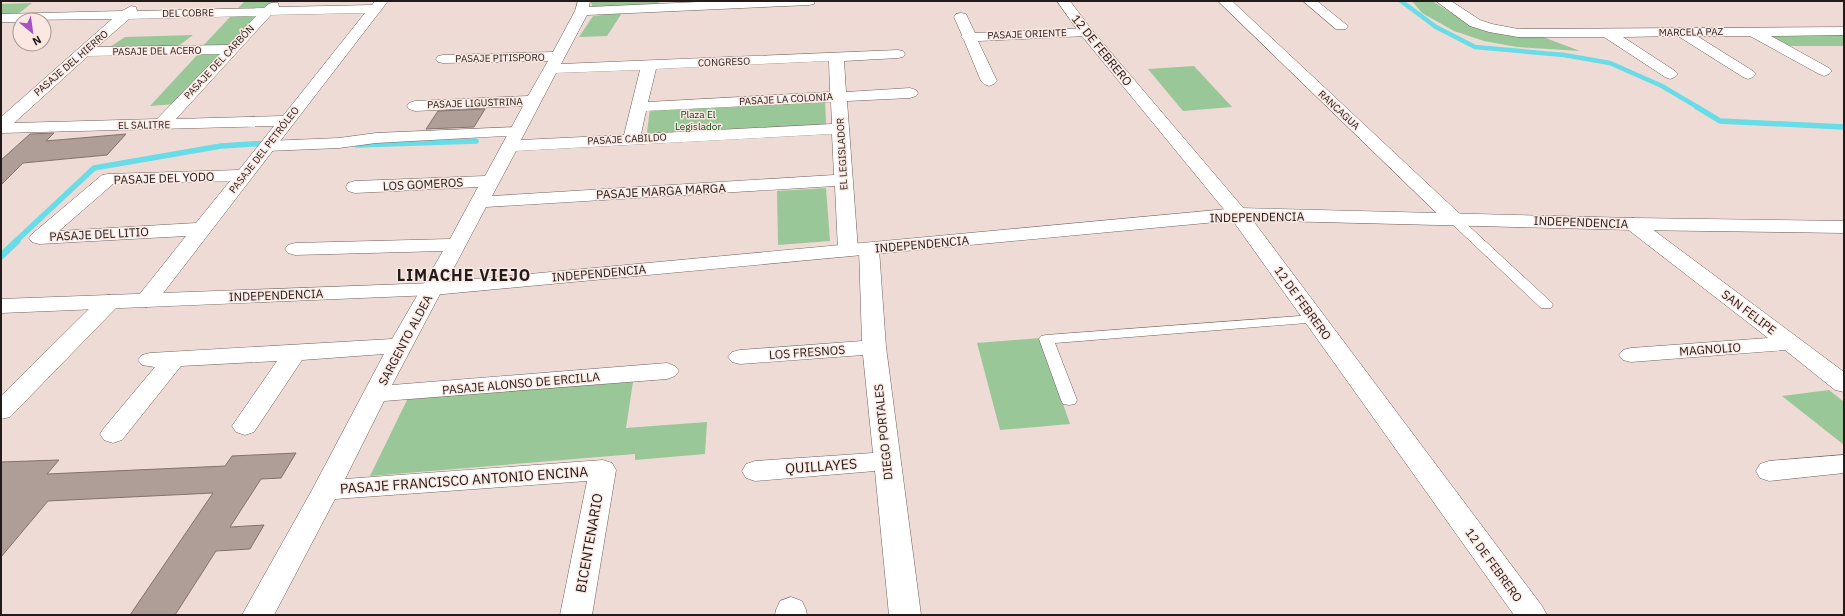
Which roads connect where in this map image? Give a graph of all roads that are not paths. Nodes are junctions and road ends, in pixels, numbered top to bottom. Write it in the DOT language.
graph roads {
  1 [pos="142,1"];
  2 [pos="809,1"];
  3 [pos="1063,1"];
  4 [pos="1224,1"];
  5 [pos="1309,1"];
  6 [pos="1442,1"];
  7 [pos="786,2"];
  8 [pos="669,4"];
  9 [pos="35,5"];
  10 [pos="379,5"];
  11 [pos="272,6"];
  12 [pos="583,6"];
  13 [pos="25,12"];
  14 [pos="127,14"];
  15 [pos="52,16"];
  16 [pos="12,17"];
  17 [pos="961,17"];
  18 [pos="1,18"];
  19 [pos="12,22"];
  20 [pos="1340,26"];
  21 [pos="1,30"];
  22 [pos="1753,31"];
  23 [pos="1822,31"];
  24 [pos="1844,31"];
  25 [pos="1086,32"];
  26 [pos="1681,32"];
  27 [pos="1608,33"];
  28 [pos="968,37"];
  29 [pos="1844,42"];
  30 [pos="231,49"];
  31 [pos="83,52"];
  32 [pos="898,54"];
  33 [pos="836,57"];
  34 [pos="443,59"];
  35 [pos="554,63"];
  36 [pos="649,65"];
  37 [pos="1824,71"];
  38 [pos="1670,74"];
  39 [pos="1748,74"];
  40 [pos="989,81"];
  41 [pos="910,93"];
  42 [pos="838,96"];
  43 [pos="534,101"];
  44 [pos="416,106"];
  45 [pos="638,107"];
  46 [pos="288,121"];
  47 [pos="162,124"];
  48 [pos="2,129"];
  49 [pos="841,129"];
  50 [pos="513,139"];
  51 [pos="631,139"];
  52 [pos="269,144"];
  53 [pos="245,175"];
  54 [pos="108,179"];
  55 [pos="843,180"];
  56 [pos="491,181"];
  57 [pos="355,187"];
  58 [pos="479,202"];
  59 [pos="1238,214"];
  60 [pos="1454,219"];
  61 [pos="1633,224"];
  62 [pos="1844,227"];
  63 [pos="202,229"];
  64 [pos="457,244"];
  65 [pos="295,249"];
  66 [pos="859,249"];
  67 [pos="433,289"];
  68 [pos="146,300"];
  69 [pos="109,302"];
  70 [pos="1546,305"];
  71 [pos="1,306"];
  72 [pos="1314,319"];
  73 [pos="1790,343"];
  74 [pos="400,346"];
  75 [pos="874,347"];
  76 [pos="295,353"];
  77 [pos="1631,355"];
  78 [pos="740,357"];
  79 [pos="174,359"];
  80 [pos="150,360"];
  81 [pos="667,371"];
  82 [pos="1844,384"];
  83 [pos="376,394"];
  84 [pos="1069,400"];
  85 [pos="1,411"];
  86 [pos="244,426"];
  87 [pos="113,434"];
  88 [pos="886,462"];
  89 [pos="1844,464"];
  90 [pos="602,470"];
  91 [pos="755,471"];
  92 [pos="1769,471"];
  93 [pos="326,490"];
  94 [pos="258,615"];
  95 [pos="576,615"];
  96 [pos="904,615"];
  97 [pos="1531,615"];
  1 -- 14 [label="street, PASAJE DEL HIERRO"];
  2 -- 7 [label="street"];
  3 -- 25 [label="street, 12 DE FEBRERO"];
  4 -- 60 [label="street, RANCAGUA"];
  5 -- 20 [label="street"];
  6 -- 27 [label="street, MARCELA PAZ"];
  7 -- 8 [label="street"];
  8 -- 12 [label="street"];
  9 -- 13 [label="street"];
  10 -- 11 [label="street, DEL COBRE"];
  10 -- 46 [label="street, PASAJE DEL PETRÓLEO"];
  11 -- 14 [label="street, DEL COBRE"];
  11 -- 30 [label="street, PASAJE DEL CARBÓN"];
  12 -- 35 [label="street, SARGENTO ALDEA"];
  14 -- 15 [label="street, DEL COBRE"];
  14 -- 31 [label="street, PASAJE DEL HIERRO"];
  16 -- 18 [label="street, DEL COBRE"];
  17 -- 28 [label="street, PASAJE ORIENTE"];
  19 -- 21 [label="street"];
  22 -- 23 [label="street, MARCELA PAZ"];
  22 -- 26 [label="street, MARCELA PAZ"];
  22 -- 37 [label="street"];
  23 -- 24 [label="street, MARCELA PAZ"];
  23 -- 29 [label="street"];
  25 -- 28 [label="street, PASAJE ORIENTE"];
  25 -- 59 [label="street, 12 DE FEBRERO"];
  26 -- 27 [label="street, MARCELA PAZ"];
  26 -- 39 [label="street"];
  27 -- 38 [label="street"];
  28 -- 40 [label="street, PASAJE ORIENTE"];
  30 -- 31 [label="street, PASAJE DEL ACERO"];
  30 -- 47 [label="street, PASAJE DEL CARBÓN"];
  31 -- 48 [label="street, PASAJE DEL HIERRO"];
  32 -- 33 [label="street, CONGRESO"];
  33 -- 36 [label="street, CONGRESO"];
  33 -- 42 [label="street, EL LEGISLADOR"];
  34 -- 35 [label="street, PASAJE PITISPORO"];
  35 -- 36 [label="street, CONGRESO"];
  35 -- 43 [label="street, SARGENTO ALDEA"];
  36 -- 45 [label="street"];
  41 -- 42 [label="street, PASAJE LA COLONIA"];
  42 -- 45 [label="street, PASAJE LA COLONIA"];
  42 -- 49 [label="street, EL LEGISLADOR"];
  43 -- 44 [label="street, PASAJE LIGUSTRINA"];
  43 -- 50 [label="street, SARGENTO ALDEA"];
  45 -- 51 [label="street"];
  46 -- 47 [label="street, EL SALITRE"];
  46 -- 52 [label="street, PASAJE DEL PETRÓLEO"];
  47 -- 48 [label="street, EL SALITRE"];
  49 -- 51 [label="street, PASAJE CABILDO"];
  49 -- 55 [label="street, EL LEGISLADOR"];
  50 -- 51 [label="street, PASAJE CABILDO"];
  50 -- 52 [label="street"];
  50 -- 56 [label="street, SARGENTO ALDEA"];
  52 -- 53 [label="street, PASAJE DEL PETRÓLEO"];
  53 -- 54 [label="street, PASAJE DEL YODO"];
  53 -- 63 [label="street, PASAJE DEL PETRÓLEO"];
  54 -- 63 [label="street, PASAJE DEL LITIO"];
  55 -- 58 [label="street, PASAJE MARGA MARGA"];
  55 -- 66 [label="street, EL LEGISLADOR"];
  56 -- 57 [label="street, LOS GOMEROS"];
  56 -- 58 [label="street, SARGENTO ALDEA"];
  58 -- 64 [label="street, SARGENTO ALDEA"];
  59 -- 60 [label="street, INDEPENDENCIA"];
  59 -- 66 [label="street, INDEPENDENCIA"];
  59 -- 72 [label="street, 12 DE FEBRERO"];
  60 -- 61 [label="street, INDEPENDENCIA"];
  60 -- 70 [label="lane"];
  61 -- 62 [label="street, INDEPENDENCIA"];
  61 -- 73 [label="street, SAN FELIPE"];
  63 -- 68 [label="street, PASAJE DEL PETRÓLEO"];
  64 -- 65 [label="street"];
  64 -- 67 [label="street, SARGENTO ALDEA"];
  66 -- 67 [label="street, INDEPENDENCIA"];
  66 -- 75 [label="street, DIEGO PORTALES"];
  67 -- 68 [label="street, INDEPENDENCIA"];
  67 -- 74 [label="street, SARGENTO ALDEA"];
  68 -- 69 [label="street, INDEPENDENCIA"];
  69 -- 71 [label="street, INDEPENDENCIA"];
  69 -- 85 [label="street"];
  72 -- 84 [label="lane"];
  72 -- 97 [label="street, 12 DE FEBRERO"];
  73 -- 77 [label="street, MAGNOLIO"];
  73 -- 82 [label="street, SAN FELIPE"];
  74 -- 76 [label="street"];
  74 -- 83 [label="street, SARGENTO ALDEA"];
  75 -- 78 [label="street, LOS FRESNOS"];
  75 -- 88 [label="street, DIEGO PORTALES"];
  76 -- 79 [label="street"];
  76 -- 86 [label="street"];
  79 -- 80 [label="street"];
  79 -- 87 [label="street"];
  81 -- 83 [label="street, PASAJE ALONSO DE ERCILLA"];
  83 -- 93 [label="street, SARGENTO ALDEA"];
  88 -- 91 [label="street, QUILLAYES"];
  88 -- 96 [label="street, DIEGO PORTALES"];
  89 -- 92 [label="street"];
  90 -- 93 [label="street, PASAJE FRANCISCO ANTONIO ENCINA"];
  90 -- 95 [label="street, BICENTENARIO"];
  93 -- 94 [label="street, SARGENTO ALDEA"];
}
